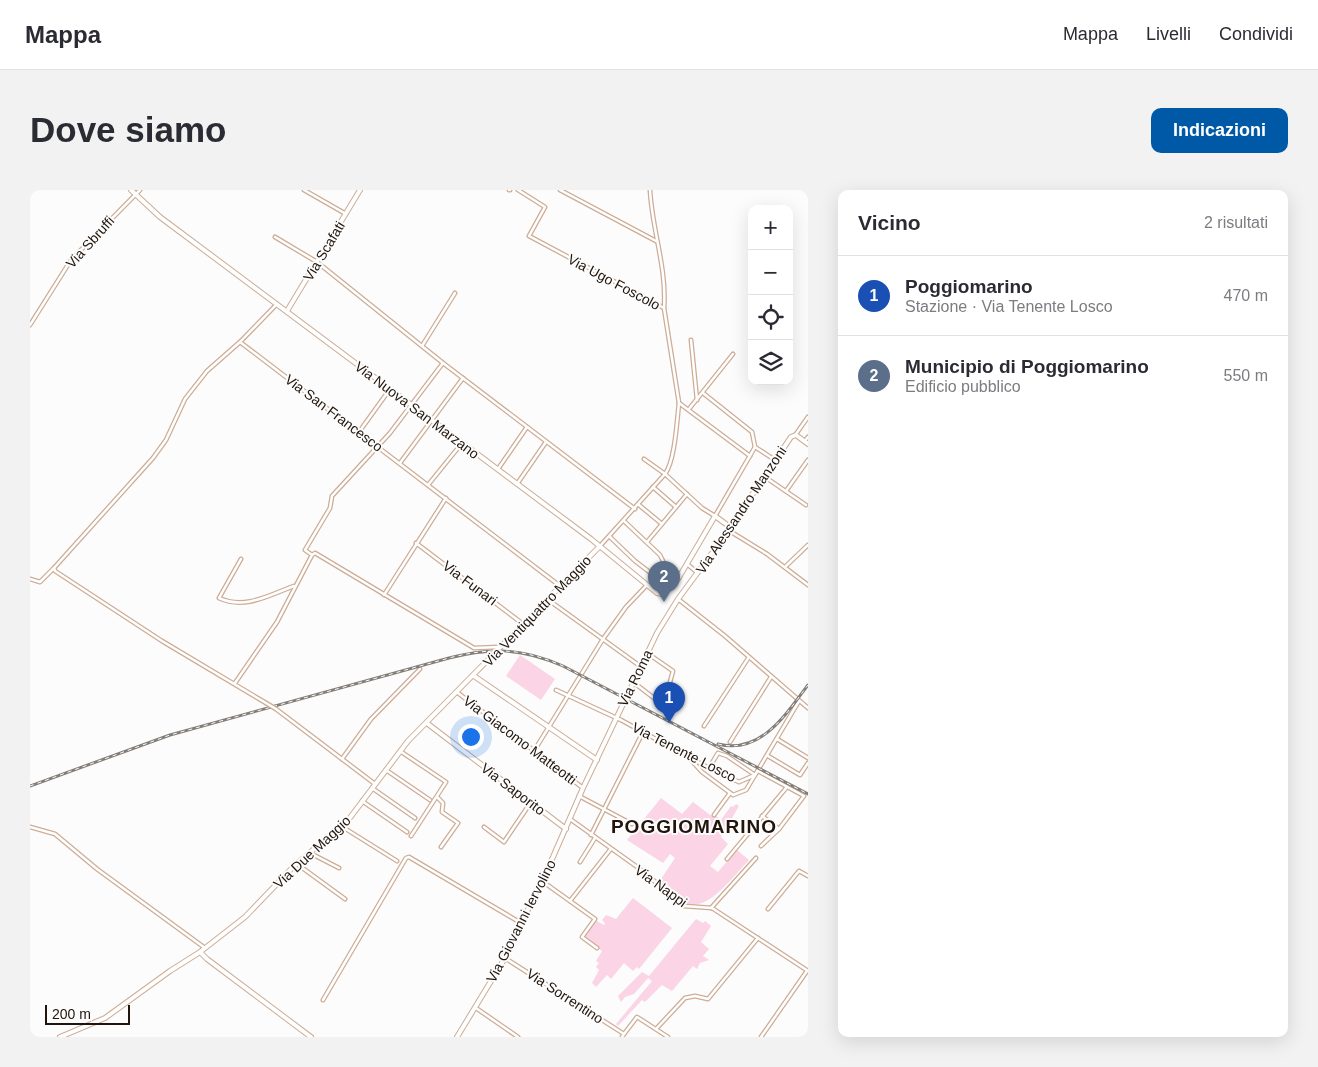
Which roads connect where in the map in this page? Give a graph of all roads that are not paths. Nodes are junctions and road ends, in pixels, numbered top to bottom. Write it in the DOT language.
graph roads {
  1 [pos="131,190"];
  2 [pos="140,190"];
  3 [pos="304,190"];
  4 [pos="360,190"];
  5 [pos="518,190"];
  6 [pos="560,190"];
  7 [pos="650,190"];
  8 [pos="135,194"];
  9 [pos="346,214"];
  10 [pos="275,237"];
  11 [pos="656,242"];
  12 [pos="317,262"];
  13 [pos="455,293"];
  14 [pos="277,304"];
  15 [pos="664,308"];
  16 [pos="287,311"];
  17 [pos="30,325"];
  18 [pos="691,340"];
  19 [pos="240,342"];
  20 [pos="422,346"];
  21 [pos="733,354"];
  22 [pos="443,363"];
  23 [pos="463,377"];
  24 [pos="390,389"];
  25 [pos="703,393"];
  26 [pos="697,400"];
  27 [pos="679,402"];
  28 [pos="411,405"];
  29 [pos="689,409"];
  30 [pos="808,417"];
  31 [pos="432,421"];
  32 [pos="527,427"];
  33 [pos="359,432"];
  34 [pos="796,435"];
  35 [pos="807,441"];
  36 [pos="546,442"];
  37 [pos="462,443"];
  38 [pos="379,447"];
  39 [pos="755,447"];
  40 [pos="750,456"];
  41 [pos="644,459"];
  42 [pos="775,460"];
  43 [pos="808,460"];
  44 [pos="400,463"];
  45 [pos="497,470"];
  46 [pos="665,474"];
  47 [pos="764,476"];
  48 [pos="428,484"];
  49 [pos="517,484"];
  50 [pos="653,488"];
  51 [pos="786,491"];
  52 [pos="687,494"];
  53 [pos="446,498"];
  54 [pos="639,505"];
  55 [pos="806,505"];
  56 [pos="676,507"];
  57 [pos="635,509"];
  58 [pos="715,516"];
  59 [pos="624,521"];
  60 [pos="662,524"];
  61 [pos="729,528"];
  62 [pos="610,537"];
  63 [pos="647,542"];
  64 [pos="416,543"];
  65 [pos="808,545"];
  66 [pos="600,546"];
  67 [pos="312,555"];
  68 [pos="242,559"];
  69 [pos="687,564"];
  70 [pos="785,567"];
  71 [pos="54,568"];
  72 [pos="698,573"];
  73 [pos="30,579"];
  74 [pos="674,583"];
  75 [pos="647,584"];
  76 [pos="808,585"];
  77 [pos="294,586"];
  78 [pos="560,586"];
  79 [pos="669,587"];
  80 [pos="384,595"];
  81 [pos="547,599"];
  82 [pos="678,599"];
  83 [pos="523,624"];
  84 [pos="603,639"];
  85 [pos="501,647"];
  86 [pos="647,653"];
  87 [pos="749,657"];
  88 [pos="640,666"];
  89 [pos="420,669"];
  90 [pos="474,676"];
  91 [pos="771,677"];
  92 [pos="633,682"];
  93 [pos="670,682"];
  94 [pos="235,683"];
  95 [pos="556,690"];
  96 [pos="458,693"];
  97 [pos="567,696"];
  98 [pos="799,701"];
  99 [pos="664,705"];
  100 [pos="808,708"];
  101 [pos="616,718"];
  102 [pos="428,724"];
  103 [pos="704,726"];
  104 [pos="549,728"];
  105 [pos="643,732"];
  106 [pos="777,739"];
  107 [pos="730,742"];
  108 [pos="400,751"];
  109 [pos="534,751"];
  110 [pos="768,756"];
  111 [pos="689,757"];
  112 [pos="808,758"];
  113 [pos="342,759"];
  114 [pos="597,760"];
  115 [pos="808,763"];
  116 [pos="709,768"];
  117 [pos="386,770"];
  118 [pos="758,771"];
  119 [pos="755,775"];
  120 [pos="373,786"];
  121 [pos="787,786"];
  122 [pos="582,788"];
  123 [pos="730,792"];
  124 [pos="437,796"];
  125 [pos="579,796"];
  126 [pos="430,800"];
  127 [pos="362,801"];
  128 [pos="530,802"];
  129 [pos="604,810"];
  130 [pos="714,814"];
  131 [pos="762,816"];
  132 [pos="415,818"];
  133 [pos="570,819"];
  134 [pos="632,824"];
  135 [pos="341,826"];
  136 [pos="30,827"];
  137 [pos="484,827"];
  138 [pos="566,829"];
  139 [pos="779,829"];
  140 [pos="408,832"];
  141 [pos="591,835"];
  142 [pos="411,836"];
  143 [pos="595,838"];
  144 [pos="761,846"];
  145 [pos="441,847"];
  146 [pos="610,850"];
  147 [pos="310,853"];
  148 [pos="756,858"];
  149 [pos="727,859"];
  150 [pos="397,861"];
  151 [pos="580,862"];
  152 [pos="297,864"];
  153 [pos="338,868"];
  154 [pos="808,876"];
  155 [pos="542,881"];
  156 [pos="345,898"];
  157 [pos="570,901"];
  158 [pos="711,908"];
  159 [pos="768,909"];
  160 [pos="522,923"];
  161 [pos="758,938"];
  162 [pos="204,948"];
  163 [pos="597,948"];
  164 [pos="200,952"];
  165 [pos="506,958"];
  166 [pos="808,970"];
  167 [pos="323,1000"];
  168 [pos="475,1007"];
  169 [pos="656,1029"];
  170 [pos="623,1035"];
  171 [pos="59,1037"];
  172 [pos="311,1037"];
  173 [pos="457,1037"];
  174 [pos="518,1037"];
  175 [pos="668,1037"];
  176 [pos="761,1037"];
  1 -- 8 [label="main road, Via Nuova San Marzano"];
  2 -- 8 [label="street, Via Sbruffi"];
  3 -- 9 [label="street"];
  4 -- 9 [label="main road, Via Scafati"];
  5 -- 15 [label="street, Via Ugo Foscolo"];
  6 -- 11 [label="street"];
  7 -- 11 [label="street"];
  8 -- 14 [label="main road, Via Nuova San Marzano"];
  8 -- 17 [label="street, Via Sbruffi"];
  9 -- 12 [label="main road, Via Scafati"];
  10 -- 12 [label="street"];
  11 -- 15 [label="street"];
  12 -- 16 [label="main road, Via Scafati"];
  12 -- 20 [label="street"];
  13 -- 20 [label="street"];
  14 -- 16 [label="main road, Via Nuova San Marzano"];
  14 -- 19 [label="street"];
  15 -- 27 [label="street, Via Ugo Foscolo"];
  16 -- 24 [label="main road, Via Nuova San Marzano"];
  18 -- 26 [label="street"];
  19 -- 33 [label="street, Via San Francesco"];
  19 -- 71 [label="street"];
  20 -- 22 [label="street"];
  21 -- 25 [label="street"];
  22 -- 23 [label="street"];
  22 -- 28 [label="street"];
  23 -- 31 [label="street"];
  23 -- 32 [label="street"];
  24 -- 28 [label="main road, Via Nuova San Marzano"];
  24 -- 33 [label="street"];
  25 -- 26 [label="street"];
  25 -- 39 [label="street"];
  26 -- 29 [label="street"];
  27 -- 29 [label="street"];
  27 -- 46 [label="street, Via Ugo Foscolo"];
  28 -- 31 [label="main road, Via Nuova San Marzano"];
  28 -- 38 [label="street"];
  29 -- 40 [label="street"];
  30 -- 34 [label="street"];
  31 -- 37 [label="main road, Via Nuova San Marzano"];
  31 -- 44 [label="street"];
  32 -- 36 [label="street"];
  32 -- 45 [label="street"];
  33 -- 38 [label="street, Via San Francesco"];
  34 -- 35 [label="main road, Via Alessandro Manzoni"];
  34 -- 42 [label="main road, Via Alessandro Manzoni"];
  36 -- 49 [label="street"];
  36 -- 57 [label="street"];
  37 -- 45 [label="main road, Via Nuova San Marzano"];
  37 -- 48 [label="street"];
  38 -- 44 [label="street, Via San Francesco"];
  38 -- 67 [label="street"];
  39 -- 40 [label="street"];
  39 -- 42 [label="street"];
  40 -- 58 [label="street"];
  41 -- 46 [label="street"];
  42 -- 47 [label="main road, Via Alessandro Manzoni"];
  43 -- 51 [label="street"];
  44 -- 48 [label="street, Via San Francesco"];
  45 -- 49 [label="main road, Via Nuova San Marzano"];
  46 -- 50 [label="street"];
  46 -- 52 [label="street"];
  47 -- 51 [label="street"];
  47 -- 61 [label="main road, Via Alessandro Manzoni"];
  48 -- 53 [label="street, Via San Francesco"];
  49 -- 66 [label="main road, Via Nuova San Marzano"];
  50 -- 54 [label="street"];
  50 -- 56 [label="street"];
  51 -- 55 [label="street"];
  52 -- 56 [label="street"];
  52 -- 58 [label="street"];
  53 -- 64 [label="street"];
  53 -- 78 [label="street"];
  54 -- 57 [label="street"];
  54 -- 60 [label="street"];
  56 -- 60 [label="street"];
  57 -- 59 [label="street"];
  58 -- 61 [label="main road"];
  58 -- 69 [label="main road, Via Nuova San Marzano"];
  59 -- 62 [label="street"];
  59 -- 63 [label="street"];
  60 -- 63 [label="street"];
  61 -- 70 [label="street"];
  61 -- 72 [label="main road, Via Alessandro Manzoni"];
  62 -- 66 [label="street"];
  62 -- 79 [label="street"];
  63 -- 74 [label="street"];
  64 -- 80 [label="street"];
  64 -- 83 [label="street, Via Funari"];
  65 -- 70 [label="street"];
  66 -- 75 [label="main road, Via Nuova San Marzano"];
  66 -- 78 [label="main road, Via Ventiquattro Maggio"];
  67 -- 77 [label="street"];
  67 -- 80 [label="street"];
  68 -- 77 [label="street"];
  69 -- 72 [label="street"];
  69 -- 74 [label="main road, Via Nuova San Marzano"];
  70 -- 76 [label="street"];
  71 -- 73 [label="street"];
  71 -- 94 [label="street"];
  72 -- 82 [label="main road, Via Alessandro Manzoni"];
  74 -- 79 [label="main road, Via Nuova San Marzano"];
  75 -- 79 [label="main road, Via Nuova San Marzano"];
  75 -- 84 [label="street"];
  77 -- 94 [label="street"];
  78 -- 81 [label="main road, Via Ventiquattro Maggio"];
  80 -- 85 [label="street"];
  81 -- 83 [label="main road, Via Ventiquattro Maggio"];
  81 -- 84 [label="street"];
  82 -- 86 [label="main road, Via Roma"];
  82 -- 87 [label="street"];
  83 -- 85 [label="main road, Via Ventiquattro Maggio"];
  84 -- 88 [label="street"];
  84 -- 97 [label="street"];
  85 -- 90 [label="main road, Via Ventiquattro Maggio"];
  86 -- 88 [label="main road, Via Roma"];
  86 -- 93 [label="street"];
  87 -- 91 [label="street"];
  87 -- 103 [label="street"];
  88 -- 92 [label="main road, Via Roma"];
  89 -- 113 [label="street"];
  90 -- 96 [label="main road, Via Due Maggio"];
  90 -- 104 [label="main road"];
  91 -- 98 [label="street"];
  91 -- 107 [label="street"];
  92 -- 99 [label="street"];
  92 -- 101 [label="main road, Via Roma"];
  94 -- 113 [label="street, bridge"];
  95 -- 97 [label="street, Via Tenente Losco"];
  96 -- 102 [label="main road, Via Due Maggio"];
  96 -- 109 [label="street, Via Giacomo Matteotti"];
  97 -- 101 [label="street, Via Tenente Losco"];
  97 -- 104 [label="street"];
  98 -- 100 [label="street"];
  98 -- 106 [label="street, Via Tenente Losco"];
  101 -- 105 [label="street, Via Tenente Losco"];
  101 -- 114 [label="main road, Via Roma"];
  102 -- 108 [label="main road, Via Due Maggio"];
  102 -- 128 [label="main road, Via Saporito"];
  104 -- 109 [label="street"];
  104 -- 114 [label="main road"];
  105 -- 111 [label="street, Via Tenente Losco"];
  105 -- 129 [label="street"];
  106 -- 110 [label="street, Via Tenente Losco"];
  106 -- 112 [label="street"];
  108 -- 117 [label="main road, Via Due Maggio"];
  108 -- 124 [label="street"];
  109 -- 122 [label="street, Via Giacomo Matteotti"];
  110 -- 115 [label="street"];
  110 -- 118 [label="street, Via Tenente Losco"];
  111 -- 116 [label="street, Via Tenente Losco"];
  111 -- 123 [label="street"];
  113 -- 120 [label="street"];
  114 -- 122 [label="main road, Via Roma"];
  116 -- 119 [label="street, Via Tenente Losco"];
  116 -- 119 [label="street"];
  117 -- 120 [label="main road, Via Due Maggio"];
  117 -- 126 [label="street"];
  118 -- 119 [label="street, Via Tenente Losco"];
  118 -- 121 [label="street"];
  119 -- 123 [label="street"];
  120 -- 127 [label="main road, Via Due Maggio"];
  120 -- 132 [label="street"];
  121 -- 131 [label="street"];
  121 -- 139 [label="street"];
  122 -- 125 [label="main road, Via Roma"];
  123 -- 130 [label="street"];
  124 -- 142 [label="street"];
  124 -- 145 [label="street"];
  125 -- 129 [label="street"];
  125 -- 133 [label="main road, Via Roma"];
  127 -- 135 [label="main road, Via Due Maggio"];
  127 -- 140 [label="street"];
  128 -- 137 [label="street"];
  128 -- 138 [label="main road, Via Saporito"];
  129 -- 134 [label="street"];
  129 -- 141 [label="street"];
  131 -- 139 [label="street"];
  131 -- 149 [label="street"];
  133 -- 138 [label="main road"];
  133 -- 141 [label="street, Via Nappi"];
  135 -- 147 [label="main road, Via Due Maggio"];
  135 -- 150 [label="street"];
  136 -- 162 [label="street"];
  138 -- 155 [label="main road, Via Giovanni Iervolino"];
  139 -- 144 [label="street"];
  141 -- 143 [label="street, Via Nappi"];
  143 -- 146 [label="street, Via Nappi"];
  143 -- 151 [label="street"];
  146 -- 157 [label="street"];
  146 -- 158 [label="street, Via Nappi"];
  147 -- 152 [label="main road, Via Due Maggio"];
  147 -- 153 [label="street"];
  148 -- 158 [label="street"];
  152 -- 156 [label="street"];
  152 -- 162 [label="main road, Via Due Maggio"];
  154 -- 159 [label="street"];
  155 -- 157 [label="street"];
  155 -- 160 [label="main road, Via Giovanni Iervolino"];
  157 -- 163 [label="street"];
  158 -- 161 [label="street, Via Nappi"];
  160 -- 165 [label="main road, Via Giovanni Iervolino"];
  160 -- 167 [label="street"];
  161 -- 166 [label="street, Via Nappi"];
  161 -- 169 [label="street"];
  162 -- 164 [label="main road, Via Due Maggio"];
  164 -- 171 [label="main road, Via Due Maggio"];
  164 -- 172 [label="main road"];
  165 -- 168 [label="main road, Via Giovanni Iervolino"];
  165 -- 170 [label="street, Via Sorrentino"];
  166 -- 176 [label="street"];
  168 -- 173 [label="main road, Via Giovanni Iervolino"];
  168 -- 174 [label="street"];
  169 -- 170 [label="street, Via Sorrentino"];
  169 -- 175 [label="street, Via Sorrentino"];
}
